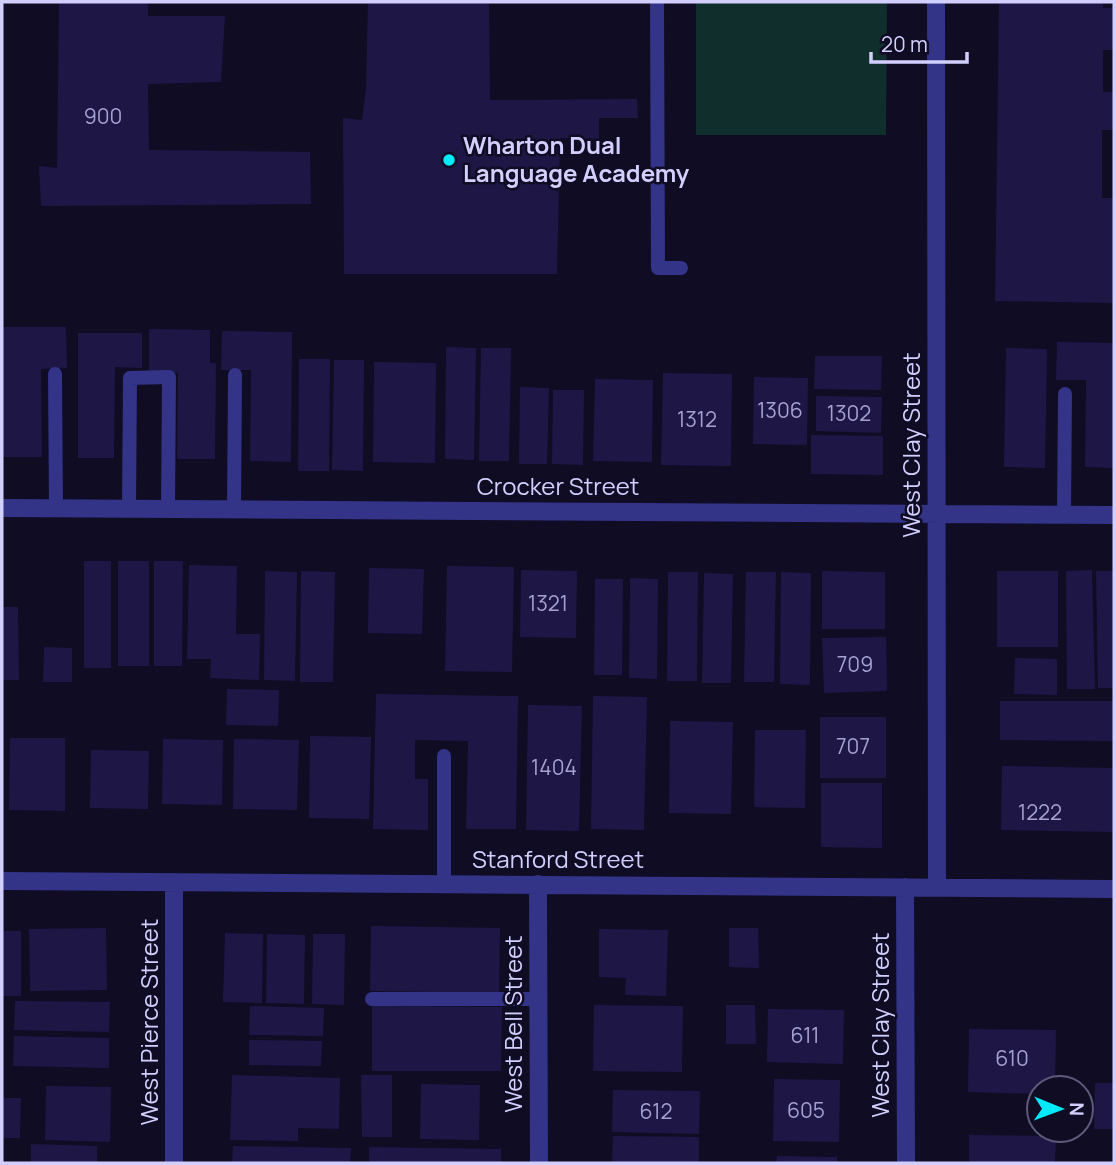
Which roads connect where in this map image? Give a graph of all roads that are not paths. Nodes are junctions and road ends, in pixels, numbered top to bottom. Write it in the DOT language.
graph roads {
  1 [pos="657,2"];
  2 [pos="936,2"];
  3 [pos="681,268"];
  4 [pos="55,374"];
  5 [pos="235,375"];
  6 [pos="1065,394"];
  7 [pos="2,508"];
  8 [pos="56,509"];
  9 [pos="129,509"];
  10 [pos="168,509"];
  11 [pos="233,509"];
  12 [pos="937,514"];
  13 [pos="1064,515"];
  14 [pos="1114,515"];
  15 [pos="444,756"];
  16 [pos="2,881"];
  17 [pos="174,882"];
  18 [pos="444,884"];
  19 [pos="538,884"];
  20 [pos="905,887"];
  21 [pos="937,887"];
  22 [pos="1114,889"];
  23 [pos="372,999"];
  24 [pos="539,999"];
  25 [pos="174,1163"];
  26 [pos="538,1163"];
  27 [pos="906,1163"];
  1 -- 3 [label="lane"];
  2 -- 12 [label="street, West Clay Street"];
  4 -- 8 [label="lane"];
  5 -- 11 [label="lane"];
  6 -- 13 [label="lane"];
  7 -- 8 [label="street, Crocker Street"];
  8 -- 9 [label="street, Crocker Street"];
  9 -- 10 [label="street, Crocker Street"];
  9 -- 10 [label="lane"];
  10 -- 11 [label="street, Crocker Street"];
  11 -- 12 [label="street, Crocker Street"];
  12 -- 13 [label="street, Crocker Street"];
  12 -- 21 [label="street, West Clay Street"];
  13 -- 14 [label="street, Crocker Street"];
  15 -- 18 [label="lane"];
  16 -- 17 [label="street, Stanford Street"];
  17 -- 18 [label="street, Stanford Street"];
  17 -- 25 [label="street, West Pierce Street"];
  18 -- 19 [label="street, Stanford Street"];
  19 -- 20 [label="street, Stanford Street"];
  19 -- 24 [label="street, West Bell Street"];
  20 -- 21 [label="street, Stanford Street"];
  20 -- 27 [label="street, West Clay Street"];
  21 -- 22 [label="street, Stanford Street"];
  23 -- 24 [label="lane"];
  24 -- 26 [label="street, West Bell Street"];
}
